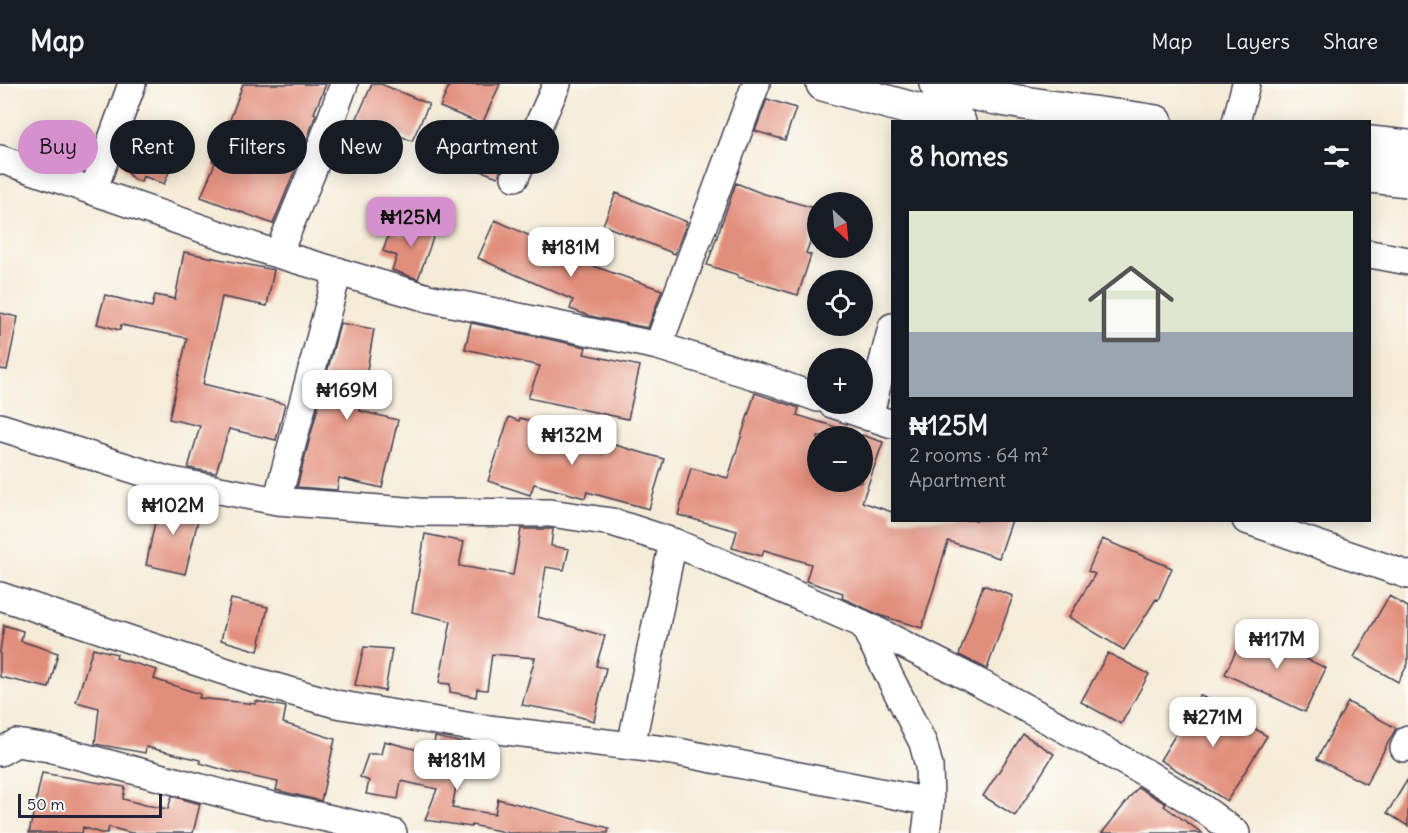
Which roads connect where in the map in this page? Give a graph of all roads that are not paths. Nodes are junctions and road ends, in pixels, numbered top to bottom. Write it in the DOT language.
graph roads {
  1 [pos="132,84"];
  2 [pos="344,84"];
  3 [pos="557,84"];
  4 [pos="756,84"];
  5 [pos="823,84"];
  6 [pos="936,84"];
  7 [pos="1246,84"];
  8 [pos="948,120"];
  9 [pos="1142,120"];
  10 [pos="1237,120"];
  11 [pos="1371,143"];
  12 [pos="1408,147"];
  13 [pos="0,159"];
  14 [pos="1371,176"];
  15 [pos="515,177"];
  16 [pos="1408,180"];
  17 [pos="93,190"];
  18 [pos="278,254"];
  19 [pos="1371,254"];
  20 [pos="1408,261"];
  21 [pos="338,272"];
  22 [pos="891,335"];
  23 [pos="658,346"];
  24 [pos="807,394"];
  25 [pos="863,414"];
  26 [pos="881,420"];
  27 [pos="0,427"];
  28 [pos="277,501"];
  29 [pos="1254,522"];
  30 [pos="673,542"];
  31 [pos="1408,575"];
  32 [pos="0,596"];
  33 [pos="863,624"];
  34 [pos="631,746"];
  35 [pos="0,752"];
  36 [pos="930,802"];
  37 [pos="393,833"];
  38 [pos="926,833"];
  39 [pos="1236,833"];
  1 -- 17 [label="street"];
  2 -- 18 [label="street"];
  3 -- 15 [label="street"];
  4 -- 23 [label="street"];
  5 -- 8 [label="main road"];
  6 -- 9 [label="main road"];
  7 -- 10 [label="street"];
  11 -- 12 [label="main road"];
  13 -- 17 [label="street"];
  14 -- 16 [label="main road"];
  17 -- 18 [label="street"];
  18 -- 21 [label="street"];
  19 -- 20 [label="street"];
  21 -- 23 [label="street"];
  21 -- 28 [label="street"];
  22 -- 26 [label="street"];
  23 -- 24 [label="street"];
  25 -- 26 [label="street"];
  27 -- 28 [label="street"];
  28 -- 30 [label="street"];
  29 -- 31 [label="street"];
  30 -- 33 [label="street"];
  30 -- 34 [label="street"];
  32 -- 34 [label="street"];
  33 -- 36 [label="street"];
  33 -- 39 [label="street"];
  34 -- 36 [label="street"];
  35 -- 37 [label="street"];
  36 -- 38 [label="street"];
}
